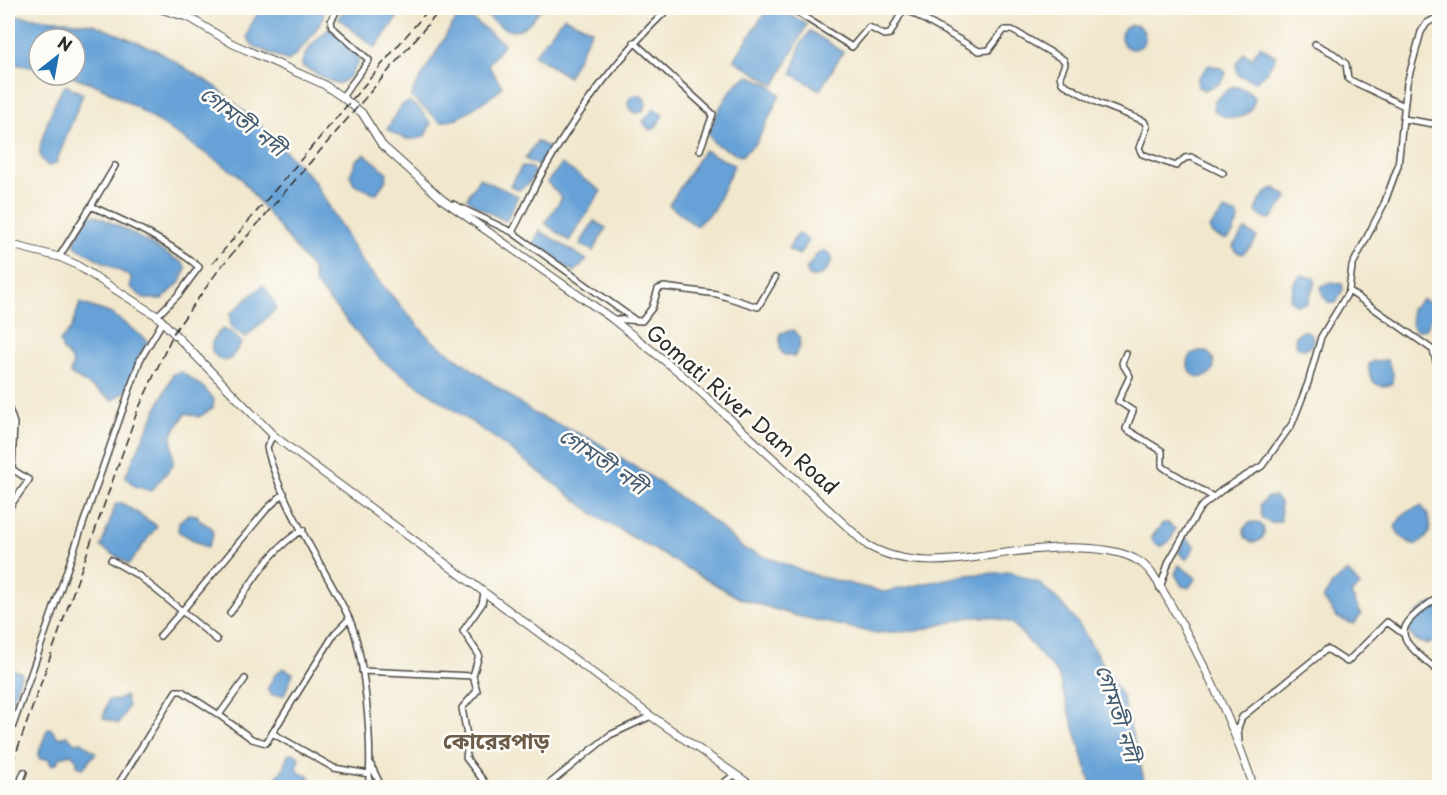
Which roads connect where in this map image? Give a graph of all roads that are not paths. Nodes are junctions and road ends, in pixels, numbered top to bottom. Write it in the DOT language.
graph roads {
  1 [pos="158,8"];
  2 [pos="338,8"];
  3 [pos="669,8"];
  4 [pos="790,8"];
  5 [pos="1440,16"];
  6 [pos="633,42"];
  7 [pos="1315,44"];
  8 [pos="342,97"];
  9 [pos="1404,106"];
  10 [pos="1404,119"];
  11 [pos="1440,125"];
  12 [pos="700,150"];
  13 [pos="116,166"];
  14 [pos="1223,173"];
  15 [pos="443,200"];
  16 [pos="92,206"];
  17 [pos="512,232"];
  18 [pos="11,245"];
  19 [pos="59,257"];
  20 [pos="8,260"];
  21 [pos="775,278"];
  22 [pos="1348,291"];
  23 [pos="160,318"];
  24 [pos="611,318"];
  25 [pos="638,321"];
  26 [pos="1126,353"];
  27 [pos="1440,376"];
  28 [pos="8,406"];
  29 [pos="273,435"];
  30 [pos="284,493"];
  31 [pos="1213,497"];
  32 [pos="8,509"];
  33 [pos="303,530"];
  34 [pos="111,560"];
  35 [pos="1160,588"];
  36 [pos="484,592"];
  37 [pos="1440,596"];
  38 [pos="182,611"];
  39 [pos="230,613"];
  40 [pos="349,619"];
  41 [pos="1402,633"];
  42 [pos="160,636"];
  43 [pos="217,639"];
  44 [pos="362,671"];
  45 [pos="1440,673"];
  46 [pos="473,676"];
  47 [pos="245,679"];
  48 [pos="219,716"];
  49 [pos="651,716"];
  50 [pos="272,733"];
  51 [pos="8,740"];
  52 [pos="1239,742"];
  53 [pos="371,764"];
  54 [pos="24,771"];
  55 [pos="369,774"];
  56 [pos="734,775"];
  57 [pos="18,788"];
  58 [pos="116,788"];
  59 [pos="368,788"];
  60 [pos="382,788"];
  61 [pos="489,788"];
  62 [pos="544,788"];
  63 [pos="717,788"];
  64 [pos="755,788"];
  65 [pos="1254,788"];
  1 -- 8 [label="main road, Gomati River Dam Road"];
  2 -- 8 [label="street"];
  3 -- 6 [label="street"];
  4 -- 14 [label="street"];
  5 -- 9 [label="street"];
  6 -- 12 [label="street"];
  6 -- 17 [label="street"];
  7 -- 9 [label="street"];
  8 -- 15 [label="main road, Gomati River Dam Road"];
  9 -- 10 [label="street"];
  10 -- 11 [label="street"];
  10 -- 22 [label="street"];
  13 -- 16 [label="street"];
  15 -- 17 [label="street"];
  15 -- 24 [label="main road, Gomati River Dam Road"];
  16 -- 19 [label="street"];
  16 -- 23 [label="street"];
  17 -- 25 [label="street"];
  18 -- 19 [label="main road"];
  18 -- 20 [label="street"];
  19 -- 23 [label="main road"];
  21 -- 25 [label="street"];
  22 -- 27 [label="street"];
  22 -- 31 [label="street"];
  23 -- 29 [label="main road"];
  23 -- 51 [label="street"];
  24 -- 25 [label="street"];
  24 -- 35 [label="main road, Gomati River Dam Road"];
  26 -- 31 [label="street"];
  28 -- 32 [label="street"];
  29 -- 30 [label="street"];
  29 -- 36 [label="main road"];
  30 -- 33 [label="street"];
  30 -- 38 [label="street"];
  31 -- 35 [label="street"];
  33 -- 39 [label="street"];
  33 -- 40 [label="street"];
  34 -- 38 [label="street"];
  35 -- 52 [label="main road, Gomati River Dam Road"];
  36 -- 46 [label="street"];
  36 -- 49 [label="main road"];
  37 -- 41 [label="street"];
  38 -- 42 [label="street"];
  38 -- 43 [label="street"];
  40 -- 44 [label="street"];
  40 -- 50 [label="street"];
  41 -- 45 [label="street"];
  41 -- 52 [label="street"];
  44 -- 46 [label="street"];
  44 -- 53 [label="street"];
  46 -- 61 [label="street"];
  47 -- 48 [label="street"];
  48 -- 50 [label="street"];
  48 -- 58 [label="street"];
  49 -- 56 [label="main road"];
  49 -- 62 [label="street"];
  50 -- 55 [label="street"];
  52 -- 65 [label="main road, Gomati River Dam Road"];
  53 -- 55 [label="street"];
  53 -- 60 [label="street"];
  54 -- 57 [label="street"];
  55 -- 59 [label="street"];
  56 -- 63 [label="street"];
  56 -- 64 [label="main road"];
}
